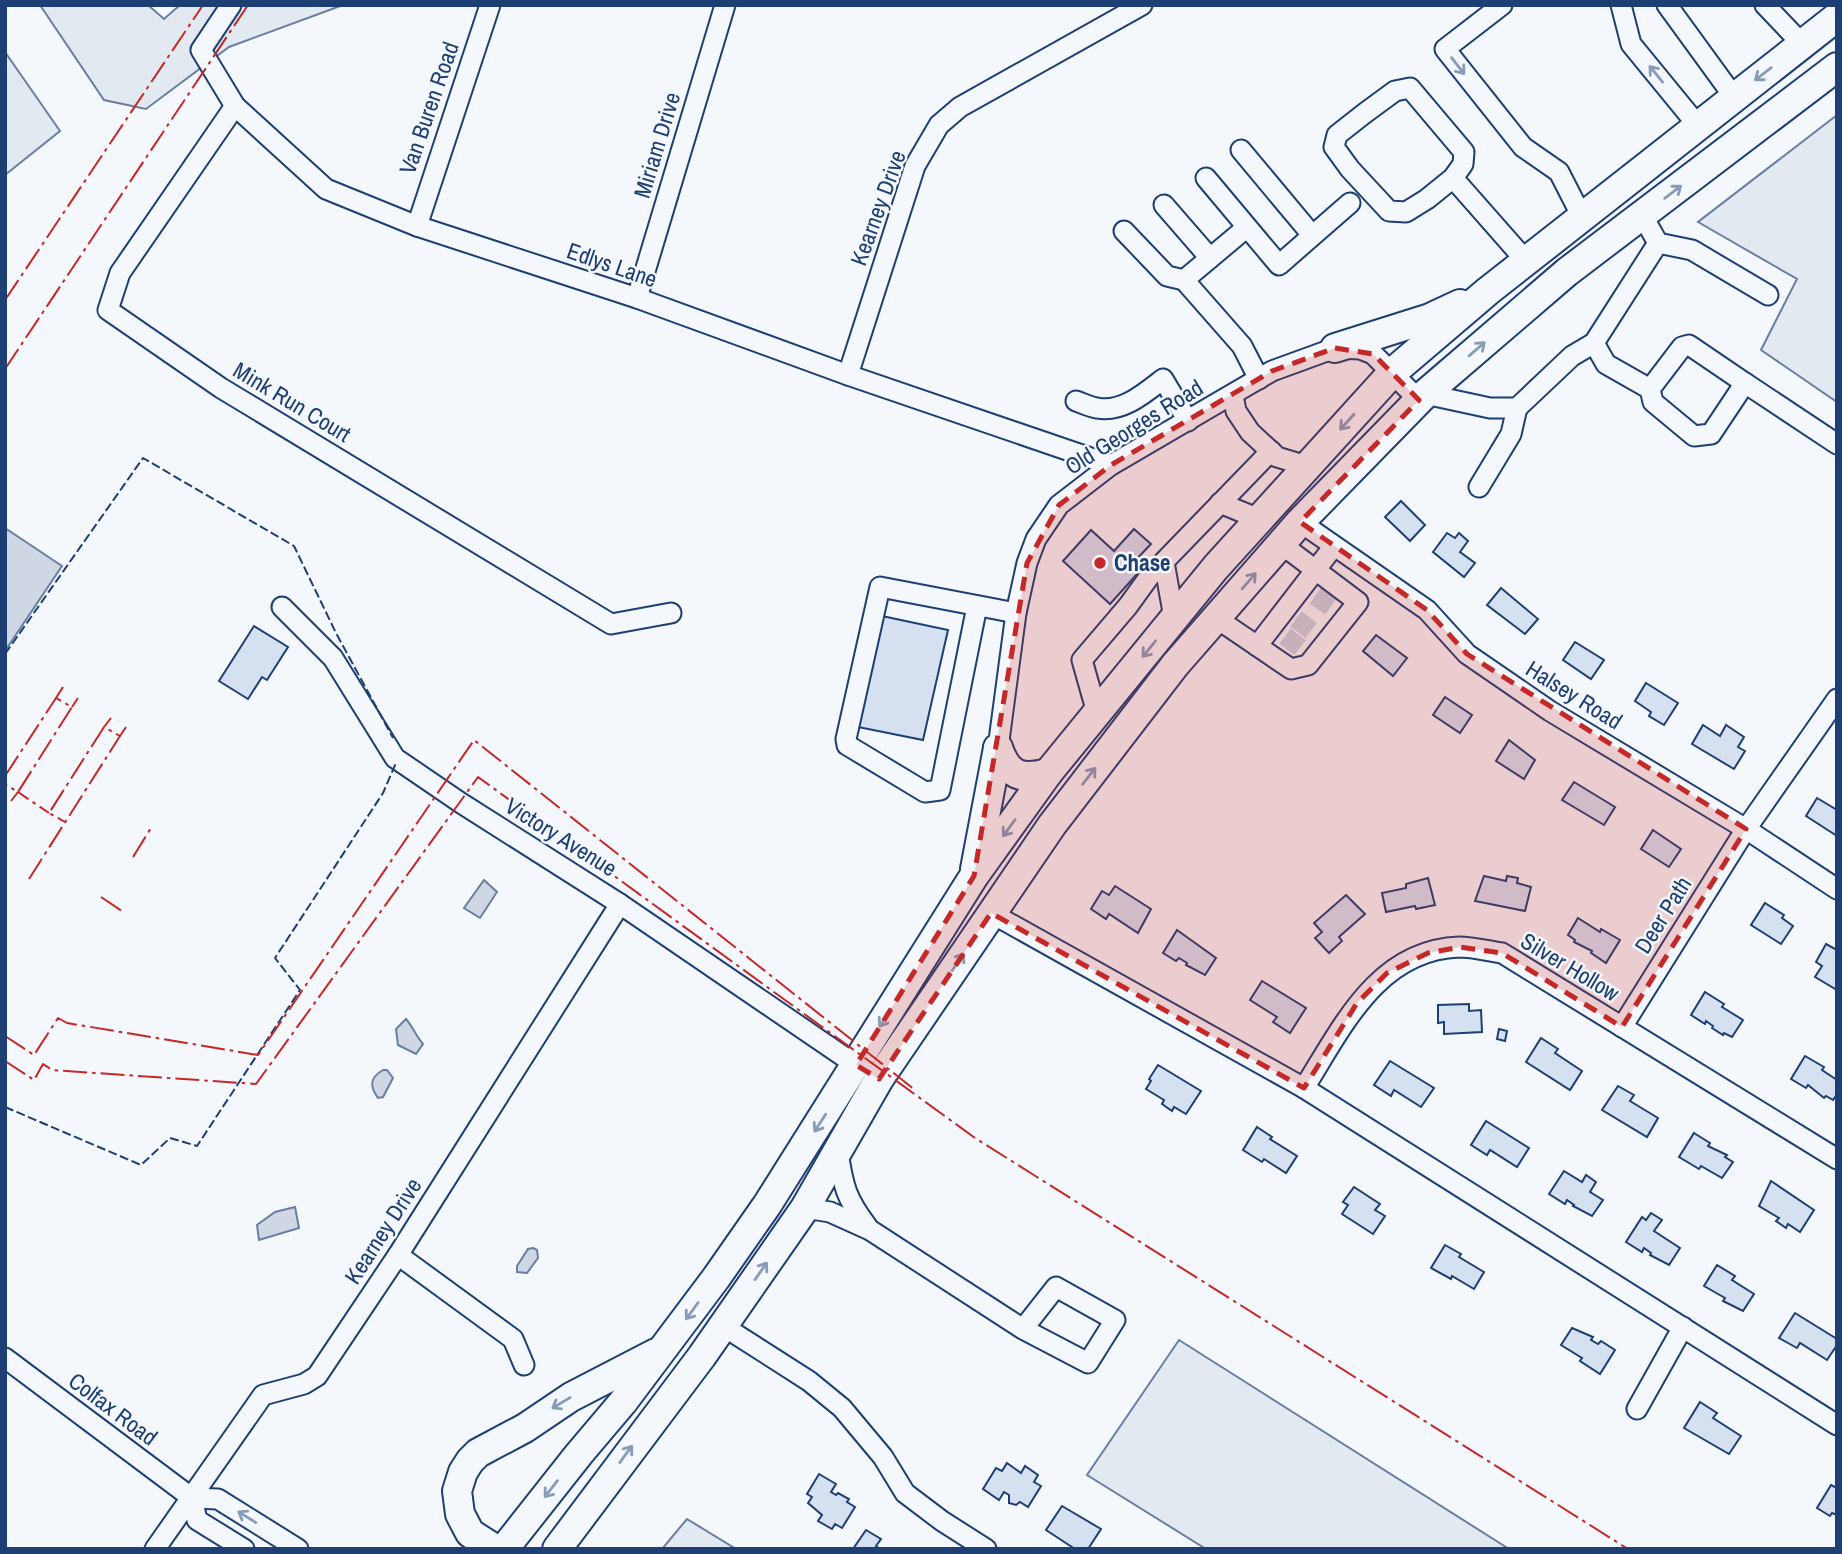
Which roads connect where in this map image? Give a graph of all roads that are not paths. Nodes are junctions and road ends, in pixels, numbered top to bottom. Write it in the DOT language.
graph roads {
  1 [pos="231,5"];
  2 [pos="490,5"];
  3 [pos="725,5"];
  4 [pos="1142,5"];
  5 [pos="1502,5"];
  6 [pos="1621,5"];
  7 [pos="1667,5"];
  8 [pos="1765,5"];
  9 [pos="1837,17"];
  10 [pos="1802,44"];
  11 [pos="1837,67"];
  12 [pos="1734,97"];
  13 [pos="235,106"];
  14 [pos="1699,127"];
  15 [pos="1241,150"];
  16 [pos="1206,178"];
  17 [pos="1453,178"];
  18 [pos="1350,203"];
  19 [pos="1164,205"];
  20 [pos="1642,215"];
  21 [pos="1582,217"];
  22 [pos="417,226"];
  23 [pos="1246,228"];
  24 [pos="1124,231"];
  25 [pos="1312,235"];
  26 [pos="1658,243"];
  27 [pos="1210,258"];
  28 [pos="1527,261"];
  29 [pos="1184,280"];
  30 [pos="1488,291"];
  31 [pos="1768,295"];
  32 [pos="636,298"];
  33 [pos="1594,342"];
  34 [pos="1335,348"];
  35 [pos="1393,372"];
  36 [pos="848,375"];
  37 [pos="1259,379"];
  38 [pos="1745,383"];
  39 [pos="1650,389"];
  40 [pos="1233,395"];
  41 [pos="1422,397"];
  42 [pos="1076,401"];
  43 [pos="1517,408"];
  44 [pos="1188,421"];
  45 [pos="1837,444"];
  46 [pos="1271,451"];
  47 [pos="1111,465"];
  48 [pos="1307,466"];
  49 [pos="1479,487"];
  50 [pos="1220,503"];
  51 [pos="1259,519"];
  52 [pos="1300,522"];
  53 [pos="1281,544"];
  54 [pos="1335,546"];
  55 [pos="1164,562"];
  56 [pos="1312,584"];
  57 [pos="977,606"];
  58 [pos="282,607"];
  59 [pos="671,613"];
  60 [pos="1016,613"];
  61 [pos="1174,618"];
  62 [pos="1216,618"];
  63 [pos="1257,646"];
  64 [pos="1837,699"];
  65 [pos="1097,713"];
  66 [pos="998,748"];
  67 [pos="1048,773"];
  68 [pos="1746,829"];
  69 [pos="974,876"];
  70 [pos="1837,889"];
  71 [pos="620,904"];
  72 [pos="991,913"];
  73 [pos="1622,1027"];
  74 [pos="867,1072"];
  75 [pos="1304,1088"];
  76 [pos="838,1152"];
  77 [pos="1837,1159"];
  78 [pos="805,1208"];
  79 [pos="870,1230"];
  80 [pos="398,1255"];
  81 [pos="723,1326"];
  82 [pos="1683,1327"];
  83 [pos="1023,1329"];
  84 [pos="665,1348"];
  85 [pos="7,1363"];
  86 [pos="524,1365"];
  87 [pos="1637,1409"];
  88 [pos="1837,1425"];
  89 [pos="192,1498"];
  90 [pos="155,1549"];
  91 [pos="244,1549"];
  92 [pos="298,1549"];
  93 [pos="495,1549"];
  94 [pos="504,1549"];
  95 [pos="557,1549"];
  96 [pos="986,1549"];
  1 -- 13 [label="street, Edlys Lane"];
  2 -- 22 [label="street, Van Buren Road"];
  3 -- 32 [label="street, Miriam Drive"];
  4 -- 36 [label="street, Kearney Drive"];
  5 -- 21 [label="street, one-way"];
  14 -- 6 [label="street, one-way"];
  7 -- 12 [label="street"];
  8 -- 10 [label="street"];
  9 -- 10 [label="highway"];
  10 -- 12 [label="highway, one-way"];
  20 -- 11 [label="highway, one-way"];
  12 -- 14 [label="highway"];
  13 -- 22 [label="street, Edlys Lane"];
  13 -- 59 [label="street, Mink Run Court"];
  14 -- 21 [label="highway"];
  15 -- 25 [label="street"];
  16 -- 23 [label="street"];
  17 -- 17 [label="street"];
  17 -- 28 [label="street"];
  18 -- 25 [label="street"];
  19 -- 27 [label="street"];
  20 -- 26 [label="street"];
  41 -- 20 [label="highway, one-way"];
  21 -- 28 [label="highway"];
  22 -- 32 [label="street, Edlys Lane"];
  23 -- 25 [label="street"];
  23 -- 27 [label="street"];
  24 -- 29 [label="street"];
  26 -- 31 [label="street"];
  26 -- 33 [label="street"];
  27 -- 29 [label="street"];
  28 -- 30 [label="highway"];
  29 -- 37 [label="street"];
  30 -- 34 [label="highway"];
  30 -- 35 [label="highway"];
  32 -- 36 [label="street, Edlys Lane"];
  33 -- 39 [label="street"];
  33 -- 43 [label="street"];
  34 -- 35 [label="street, Old Georges Road"];
  34 -- 37 [label="street, Old Georges Road"];
  35 -- 41 [label="street, Old Georges Road"];
  35 -- 48 [label="highway, one-way"];
  36 -- 47 [label="street, Edlys Lane"];
  37 -- 40 [label="street, Old Georges Road"];
  38 -- 39 [label="street"];
  38 -- 39 [label="street"];
  38 -- 45 [label="street"];
  40 -- 44 [label="street, Old Georges Road"];
  40 -- 46 [label="street"];
  41 -- 43 [label="street"];
  41 -- 52 [label="highway"];
  42 -- 44 [label="street"];
  43 -- 49 [label="street"];
  44 -- 47 [label="street, Old Georges Road"];
  46 -- 48 [label="street"];
  46 -- 50 [label="street"];
  47 -- 60 [label="street, Old Georges Road"];
  48 -- 51 [label="highway"];
  50 -- 51 [label="street"];
  50 -- 55 [label="street"];
  51 -- 61 [label="highway"];
  52 -- 53 [label="highway"];
  52 -- 54 [label="street, Halsey Road"];
  53 -- 56 [label="street"];
  62 -- 53 [label="highway, one-way"];
  54 -- 56 [label="street"];
  54 -- 68 [label="street, Halsey Road"];
  55 -- 61 [label="street"];
  55 -- 65 [label="street"];
  56 -- 63 [label="street"];
  56 -- 63 [label="street"];
  57 -- 57 [label="street"];
  57 -- 60 [label="street"];
  58 -- 71 [label="street, Victory Avenue"];
  60 -- 66 [label="street, Old Georges Road"];
  61 -- 65 [label="highway, one-way"];
  62 -- 63 [label="street"];
  72 -- 62 [label="highway, one-way"];
  64 -- 68 [label="street, Deer Path"];
  65 -- 67 [label="highway"];
  66 -- 67 [label="highway"];
  66 -- 69 [label="highway"];
  67 -- 69 [label="highway, one-way"];
  68 -- 70 [label="street, Halsey Road"];
  68 -- 73 [label="street, Deer Path"];
  69 -- 74 [label="highway, one-way"];
  71 -- 74 [label="street, Victory Avenue"];
  71 -- 80 [label="street, Kearney Drive"];
  74 -- 72 [label="highway, one-way"];
  72 -- 75 [label="street"];
  73 -- 75 [label="street, Silver Hollow"];
  73 -- 77 [label="street, Silver Hollow"];
  74 -- 76 [label="highway"];
  74 -- 84 [label="highway, one-way"];
  75 -- 82 [label="street"];
  76 -- 78 [label="highway"];
  76 -- 79 [label="street"];
  78 -- 79 [label="street"];
  81 -- 78 [label="highway, one-way"];
  79 -- 83 [label="street"];
  80 -- 86 [label="street"];
  80 -- 89 [label="street, Kearney Drive"];
  95 -- 81 [label="highway, one-way"];
  81 -- 96 [label="street"];
  82 -- 87 [label="street"];
  82 -- 88 [label="street"];
  83 -- 83 [label="street"];
  84 -- 93 [label="highway, one-way"];
  84 -- 94 [label="highway, one-way"];
  85 -- 89 [label="street, Colfax Road"];
  89 -- 90 [label="street, Kearney Drive"];
  89 -- 91 [label="street, Colfax Road"];
  92 -- 89 [label="street, Colfax Road, one-way"];
}
